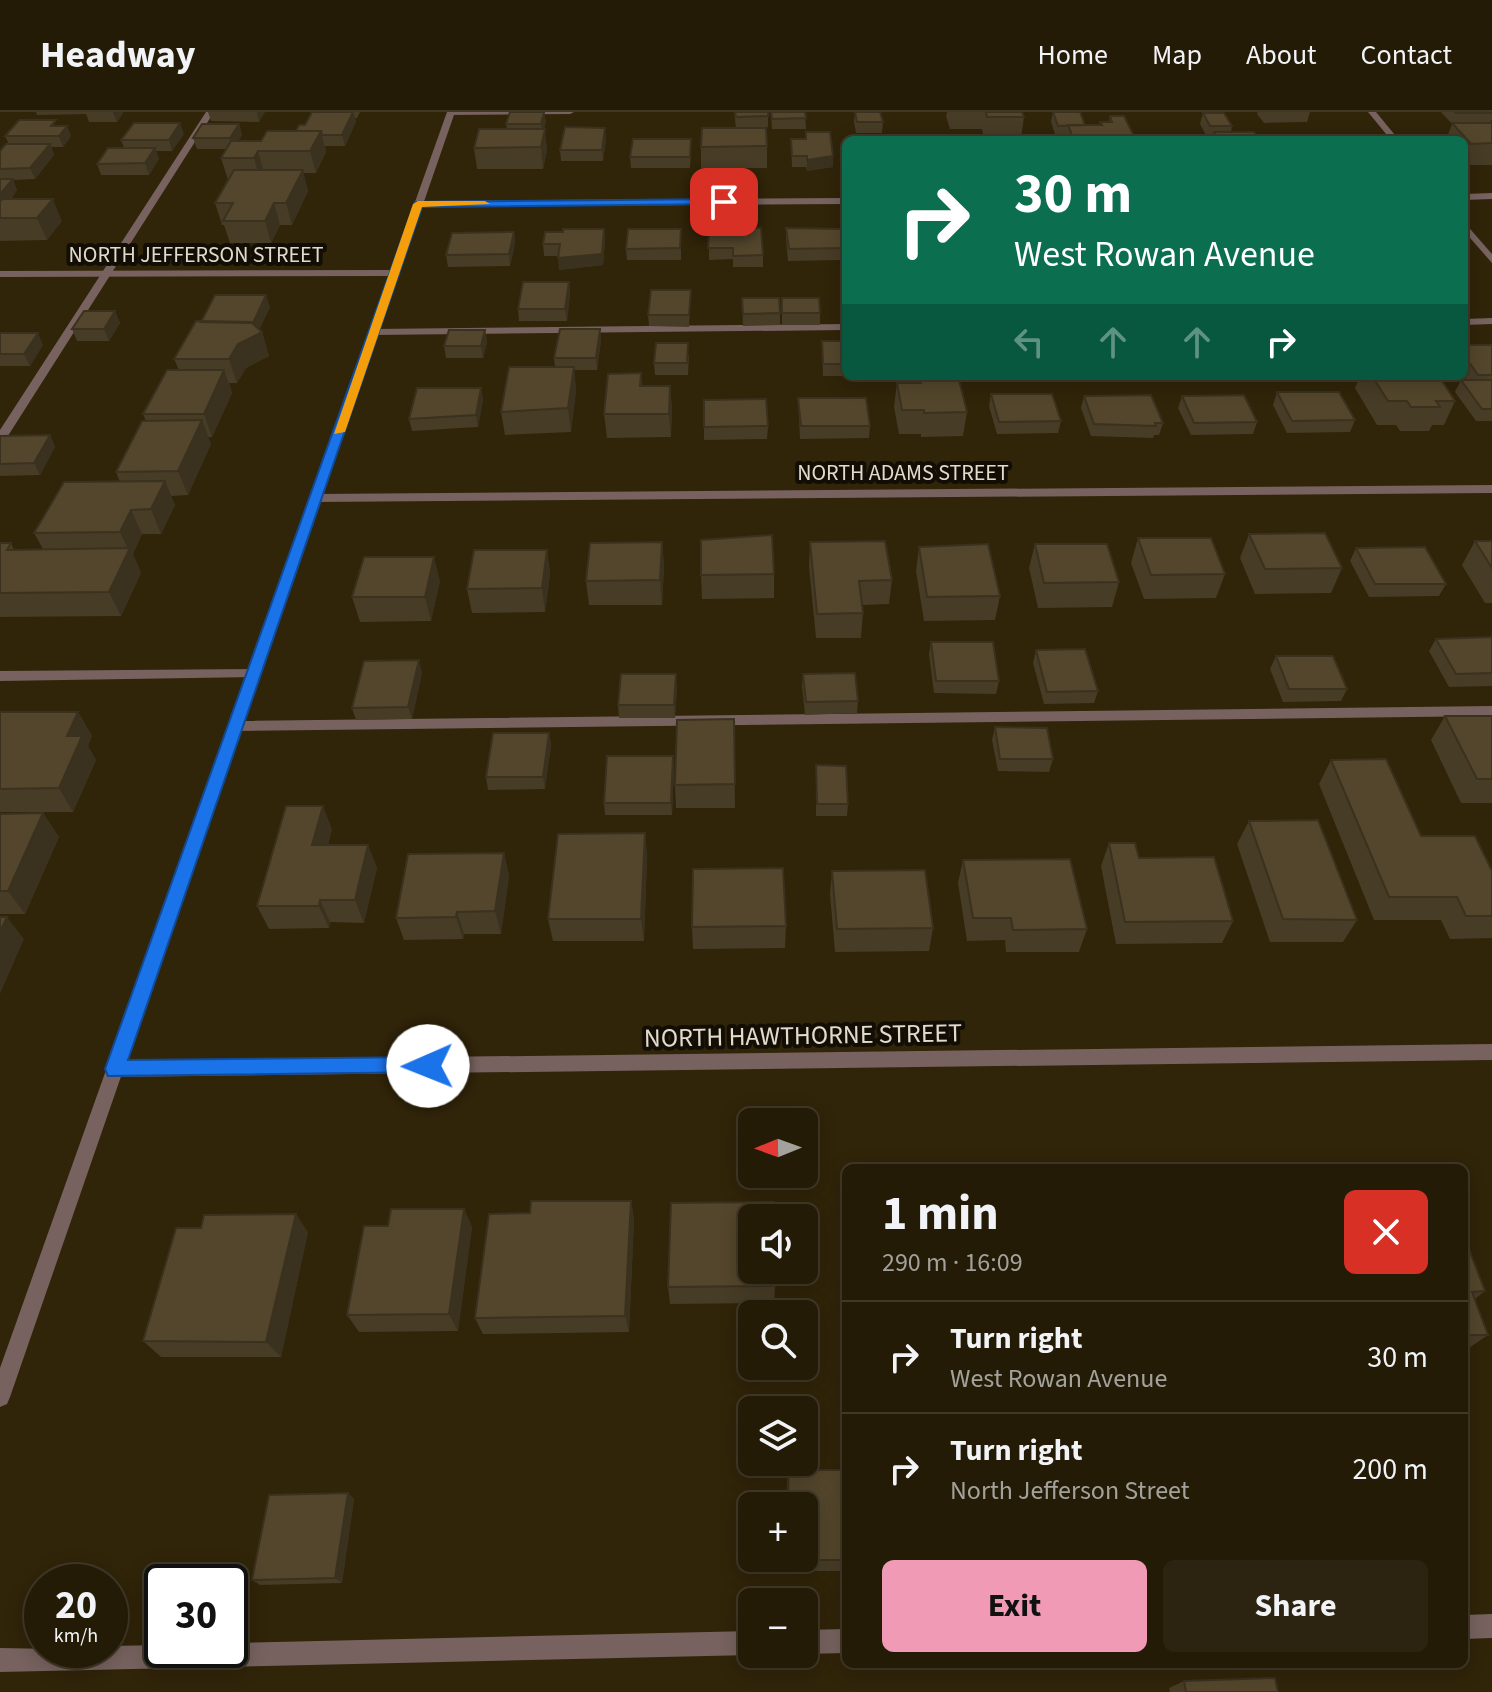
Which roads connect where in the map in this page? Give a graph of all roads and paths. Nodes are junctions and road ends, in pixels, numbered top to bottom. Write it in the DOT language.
graph roads {
  1 [pos="210,112"];
  2 [pos="450,112"];
  3 [pos="570,112"];
  4 [pos="1372,112"];
  5 [pos="1392,136"];
  6 [pos="1492,196"];
  7 [pos="1468,197"];
  8 [pos="842,201"];
  9 [pos="418,204"];
  10 [pos="1468,230"];
  11 [pos="1492,260"];
  12 [pos="393,273"];
  13 [pos="0,274"];
  14 [pos="106,274"];
  15 [pos="1492,321"];
  16 [pos="1468,322"];
  17 [pos="842,327"];
  18 [pos="374,332"];
  19 [pos="0,439"];
  20 [pos="1492,489"];
  21 [pos="315,498"];
  22 [pos="254,674"];
  23 [pos="0,676"];
  24 [pos="1492,711"];
  25 [pos="236,726"];
  26 [pos="1492,1052"];
  27 [pos="115,1069"];
  28 [pos="0,1397"];
  29 [pos="1492,1626"];
  30 [pos="1468,1627"];
  31 [pos="842,1641"];
  32 [pos="818,1642"];
  33 [pos="738,1643"];
  34 [pos="0,1660"];
  1 -- 14 [label="street"];
  2 -- 3 [label="street"];
  2 -- 9 [label="street"];
  4 -- 5 [label="street"];
  6 -- 7 [label="street"];
  8 -- 9 [label="street"];
  9 -- 12 [label="street"];
  10 -- 11 [label="street"];
  12 -- 14 [label="street, NORTH JEFFERSON STREET"];
  12 -- 18 [label="street"];
  13 -- 14 [label="street, NORTH JEFFERSON STREET"];
  14 -- 19 [label="street"];
  15 -- 16 [label="street"];
  17 -- 18 [label="street"];
  18 -- 21 [label="street"];
  20 -- 21 [label="street, NORTH ADAMS STREET"];
  21 -- 22 [label="street"];
  22 -- 23 [label="street"];
  22 -- 25 [label="street"];
  24 -- 25 [label="street"];
  25 -- 27 [label="street"];
  26 -- 27 [label="street, NORTH HAWTHORNE STREET"];
  27 -- 28 [label="street"];
  29 -- 30 [label="street"];
  31 -- 32 [label="street"];
  33 -- 34 [label="street"];
}
